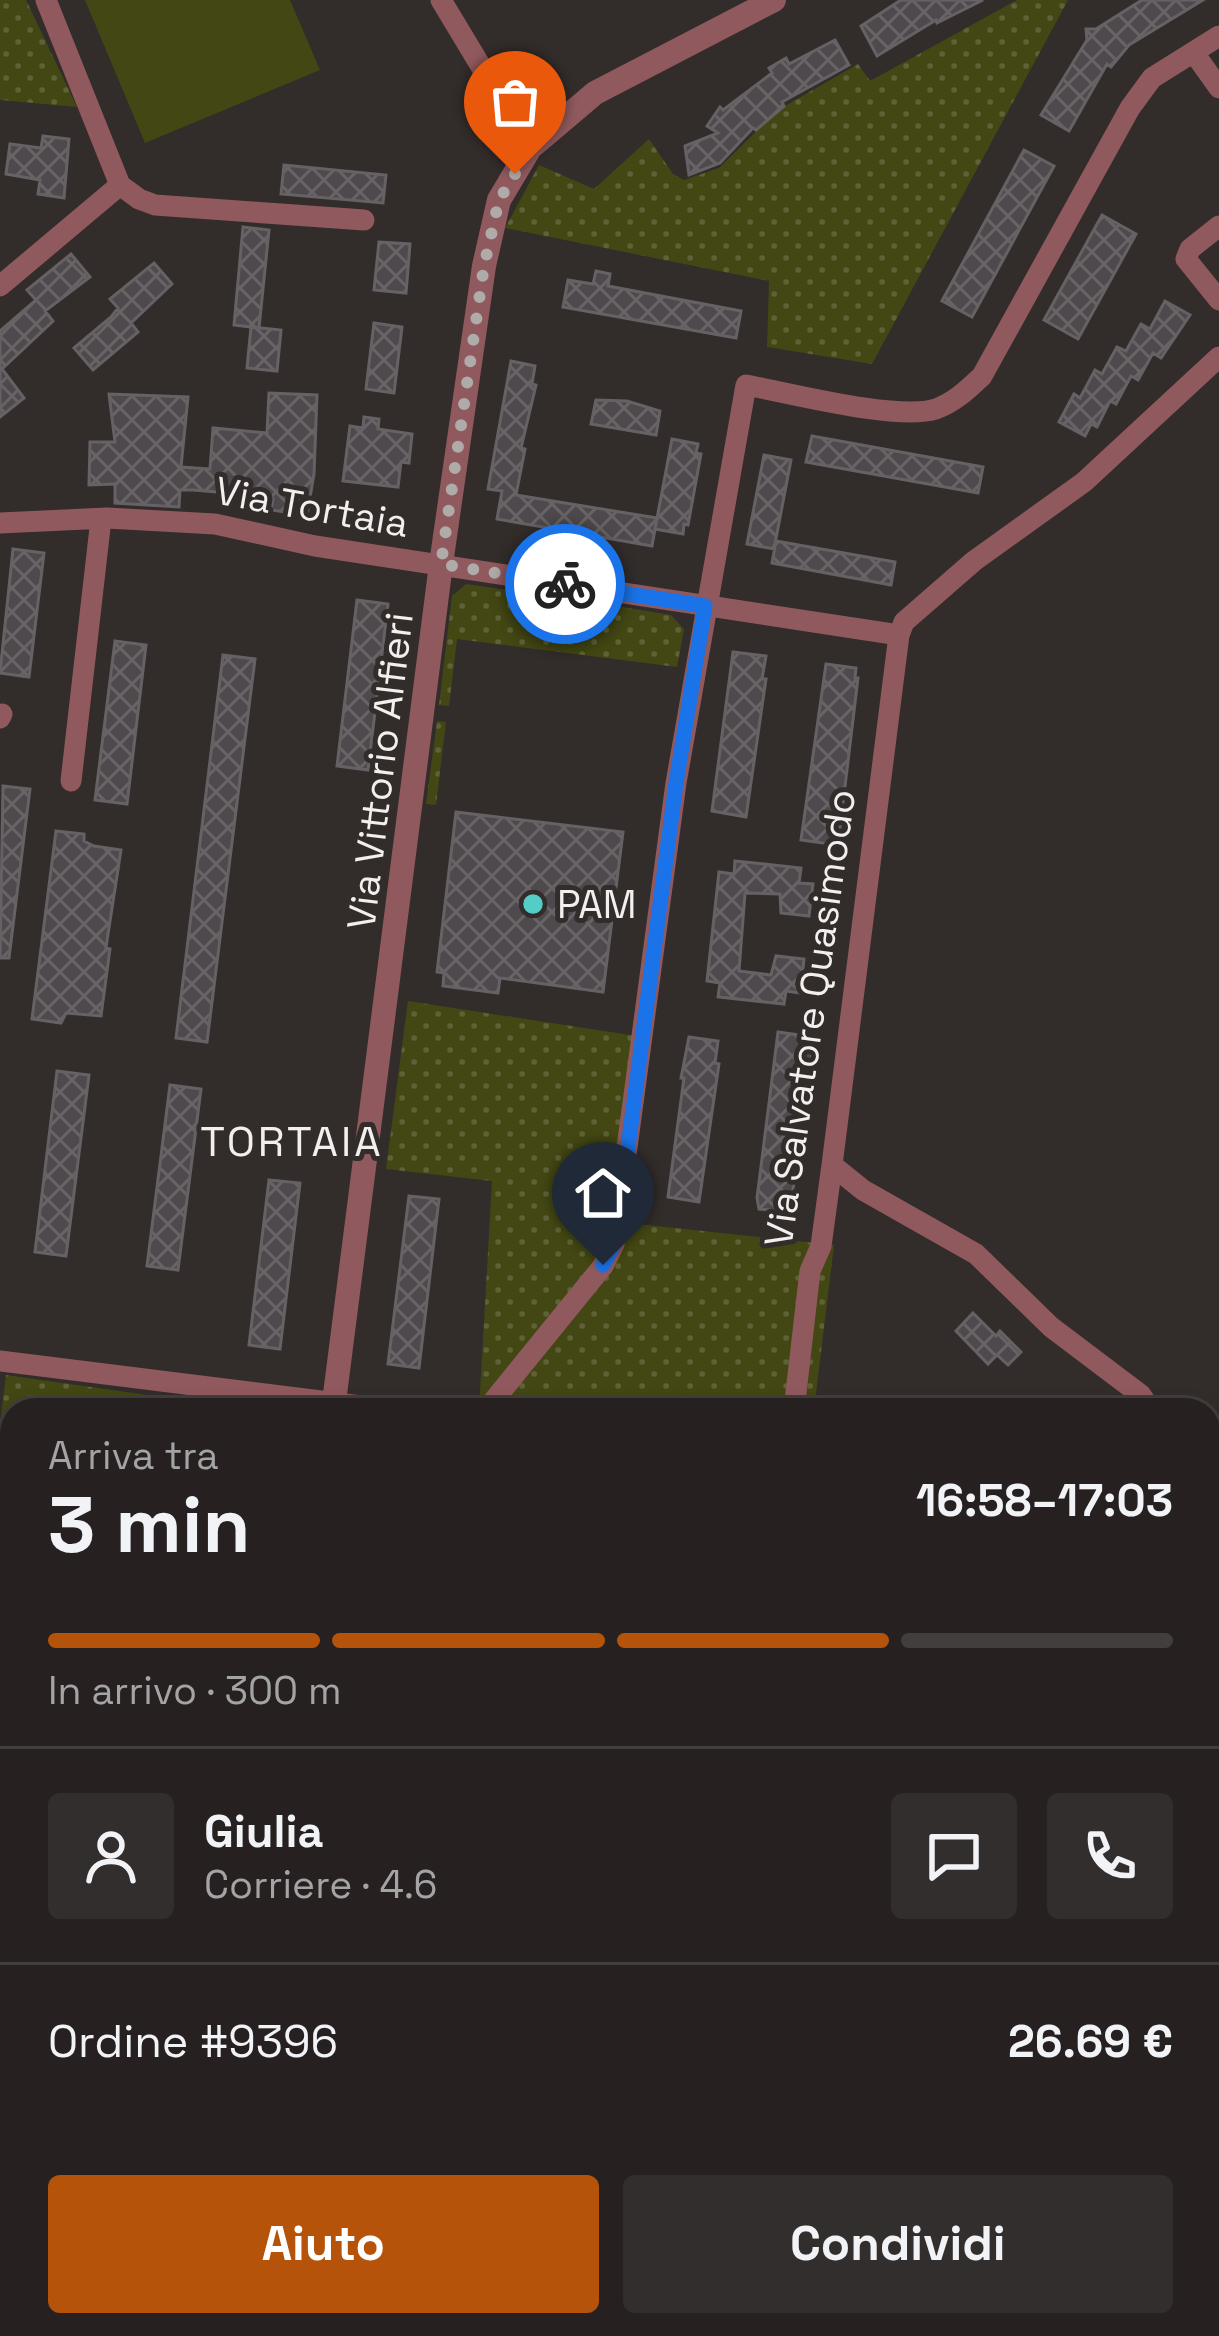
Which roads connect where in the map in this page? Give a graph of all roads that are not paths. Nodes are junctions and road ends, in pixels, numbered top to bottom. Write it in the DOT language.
graph roads {
  1 [pos="46,0"];
  2 [pos="441,0"];
  3 [pos="774,0"];
  4 [pos="1219,36"];
  5 [pos="1194,53"];
  6 [pos="1219,88"];
  7 [pos="530,148"];
  8 [pos="120,185"];
  9 [pos="364,220"];
  10 [pos="1219,226"];
  11 [pos="0,286"];
  12 [pos="1219,300"];
  13 [pos="1219,357"];
  14 [pos="101,519"];
  15 [pos="0,523"];
  16 [pos="441,564"];
  17 [pos="705,606"];
  18 [pos="899,635"];
  19 [pos="71,781"];
  20 [pos="832,1165"];
  21 [pos="0,1361"];
  22 [pos="274,1398"];
  23 [pos="334,1398"];
  24 [pos="496,1398"];
  25 [pos="795,1398"];
  26 [pos="1143,1398"];
  1 -- 8 [label="street"];
  2 -- 7 [label="street"];
  3 -- 7 [label="street, Via Vittorio Alfieri"];
  4 -- 5 [label="street"];
  5 -- 6 [label="street"];
  5 -- 17 [label="street"];
  7 -- 16 [label="street, Via Vittorio Alfieri"];
  8 -- 9 [label="street"];
  8 -- 11 [label="street"];
  10 -- 12 [label="street"];
  13 -- 18 [label="street"];
  14 -- 15 [label="street, Via Tortaia"];
  14 -- 16 [label="street, Via Tortaia"];
  14 -- 19 [label="street"];
  16 -- 17 [label="street, Via Tortaia"];
  16 -- 23 [label="street, Via Vittorio Alfieri"];
  17 -- 18 [label="street, Via Tortaia"];
  17 -- 24 [label="street"];
  18 -- 20 [label="street, Via Salvatore Quasimodo"];
  20 -- 25 [label="street, Via Salvatore Quasimodo"];
  20 -- 26 [label="street"];
  21 -- 22 [label="street"];
}
